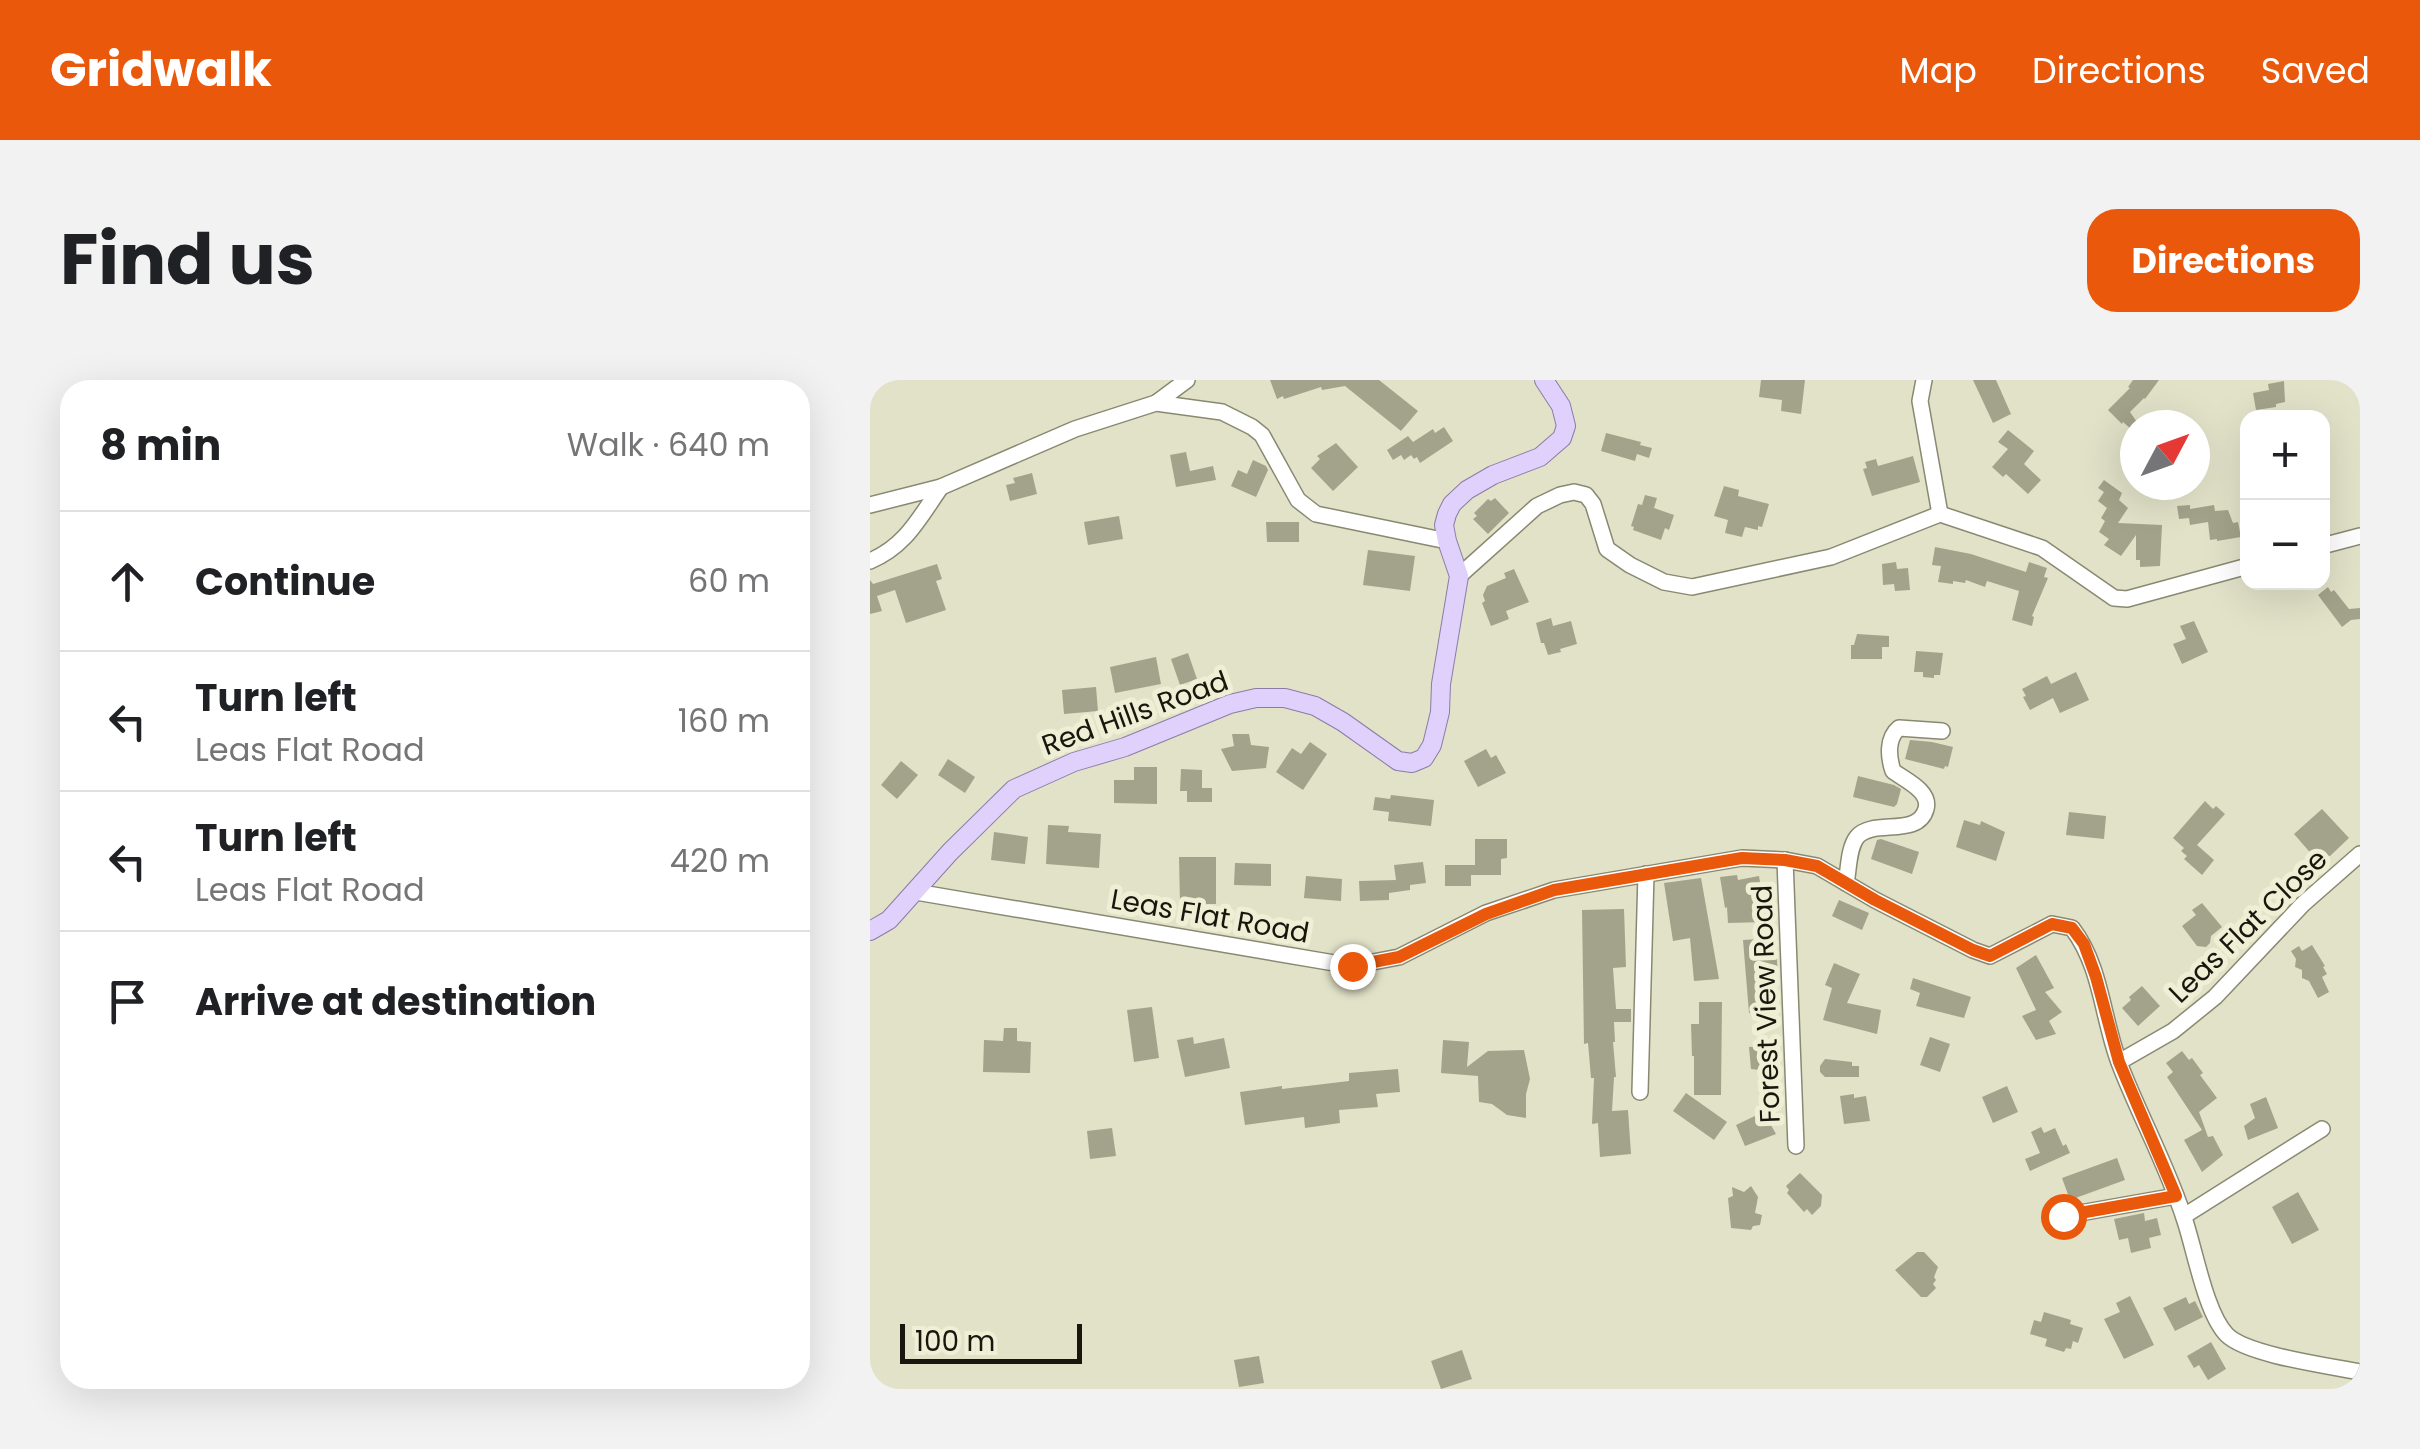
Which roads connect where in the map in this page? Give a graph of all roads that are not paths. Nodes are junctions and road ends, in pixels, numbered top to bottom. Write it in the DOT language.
graph roads {
  1 [pos="1187,380"];
  2 [pos="1544,380"];
  3 [pos="1924,380"];
  4 [pos="1156,403"];
  5 [pos="940,487"];
  6 [pos="870,505"];
  7 [pos="1940,514"];
  8 [pos="2360,536"];
  9 [pos="1446,541"];
  10 [pos="2330,544"];
  11 [pos="870,561"];
  12 [pos="2240,568"];
  13 [pos="1459,576"];
  14 [pos="1942,731"];
  15 [pos="2360,854"];
  16 [pos="1785,860"];
  17 [pos="1646,874"];
  18 [pos="1846,883"];
  19 [pos="916,892"];
  20 [pos="870,931"];
  21 [pos="2119,1062"];
  22 [pos="1640,1092"];
  23 [pos="2322,1129"];
  24 [pos="1796,1146"];
  25 [pos="2176,1196"];
  26 [pos="2063,1216"];
  27 [pos="2184,1216"];
  28 [pos="2360,1372"];
  1 -- 4 [label="street"];
  2 -- 9 [label="main road"];
  3 -- 7 [label="street"];
  4 -- 5 [label="street"];
  4 -- 9 [label="street"];
  5 -- 6 [label="street"];
  5 -- 11 [label="street"];
  7 -- 12 [label="street"];
  7 -- 13 [label="street"];
  8 -- 10 [label="street"];
  9 -- 13 [label="main road, Red Hills Road"];
  13 -- 19 [label="main road, Red Hills Road"];
  14 -- 18 [label="street"];
  15 -- 21 [label="street, Leas Flat Close"];
  16 -- 17 [label="street, Leas Flat Road"];
  16 -- 18 [label="street, Leas Flat Road"];
  16 -- 24 [label="street, Forest View Road"];
  17 -- 19 [label="street, Leas Flat Road"];
  17 -- 22 [label="street"];
  18 -- 21 [label="street, Leas Flat Road"];
  19 -- 20 [label="main road, Red Hills Road"];
  21 -- 25 [label="street, Leas Flat Road"];
  23 -- 27 [label="street"];
  25 -- 26 [label="street"];
  25 -- 27 [label="street, Leas Flat Road"];
  27 -- 28 [label="street, Leas Flat Road"];
}
